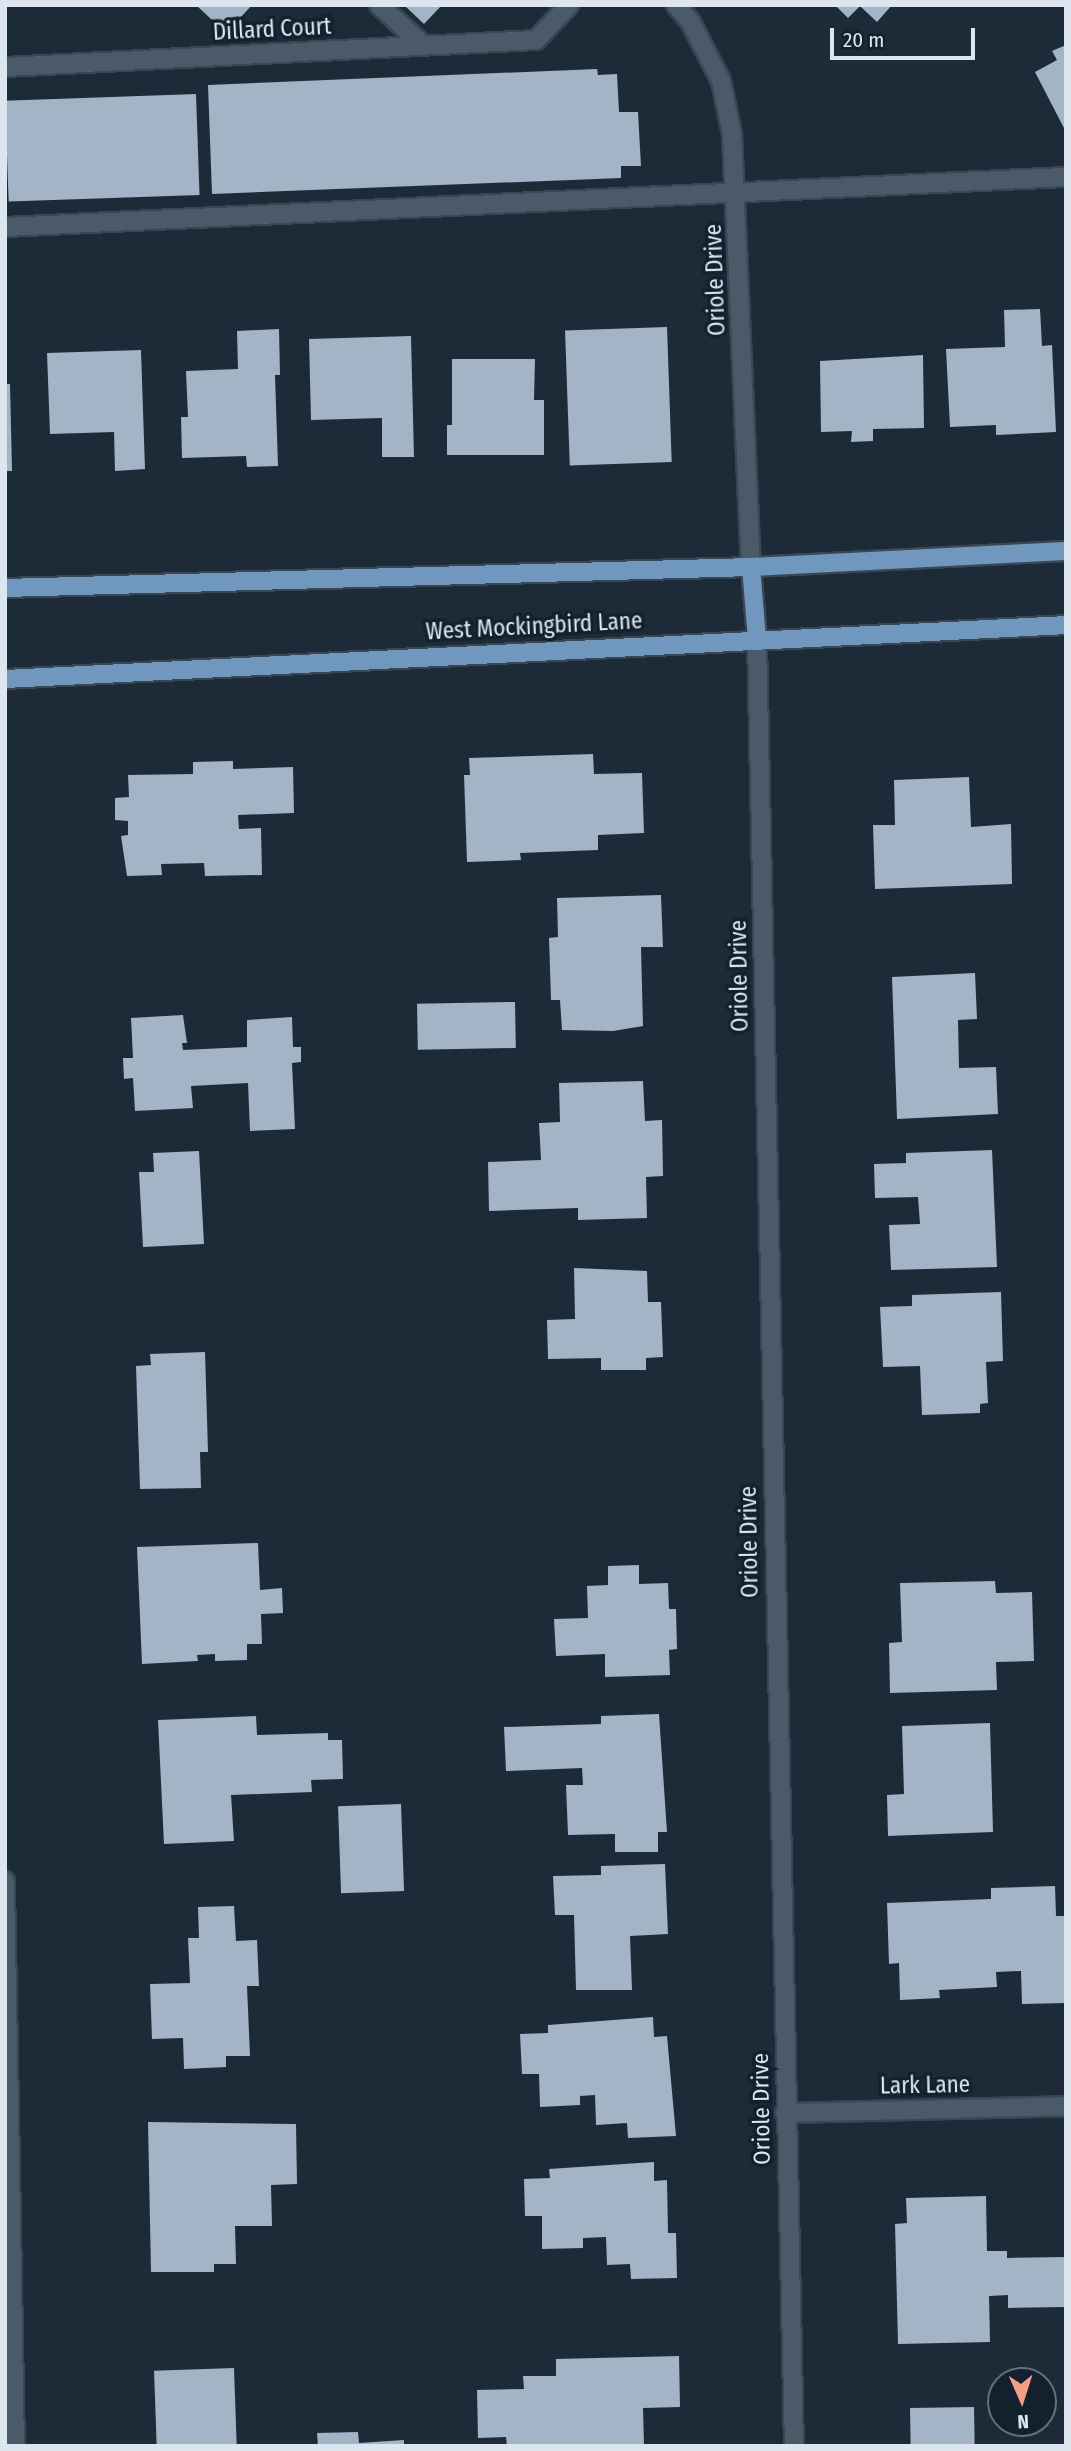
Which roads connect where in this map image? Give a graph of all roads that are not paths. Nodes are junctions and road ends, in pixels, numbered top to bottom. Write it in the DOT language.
graph roads {
  1 [pos="379,5"];
  2 [pos="569,5"];
  3 [pos="676,5"];
  4 [pos="423,46"];
  5 [pos="5,67"];
  6 [pos="1066,177"];
  7 [pos="736,195"];
  8 [pos="5,227"];
  9 [pos="1066,551"];
  10 [pos="751,566"];
  11 [pos="5,588"];
  12 [pos="1066,625"];
  13 [pos="757,638"];
  14 [pos="5,679"];
  15 [pos="5,1881"];
  16 [pos="1066,2106"];
  17 [pos="785,2113"];
  18 [pos="15,2446"];
  19 [pos="794,2446"];
  1 -- 4 [label="street"];
  2 -- 4 [label="street, Dillard Court"];
  3 -- 7 [label="street, Oriole Drive"];
  4 -- 5 [label="street, Dillard Court"];
  6 -- 7 [label="street"];
  7 -- 8 [label="street"];
  7 -- 10 [label="street, Oriole Drive"];
  9 -- 10 [label="main road"];
  10 -- 11 [label="main road"];
  10 -- 13 [label="main road"];
  12 -- 13 [label="main road, West Mockingbird Lane"];
  13 -- 14 [label="main road, West Mockingbird Lane"];
  13 -- 17 [label="street, Oriole Drive"];
  15 -- 18 [label="street"];
  16 -- 17 [label="street, Lark Lane"];
  17 -- 19 [label="street, Oriole Drive"];
}
